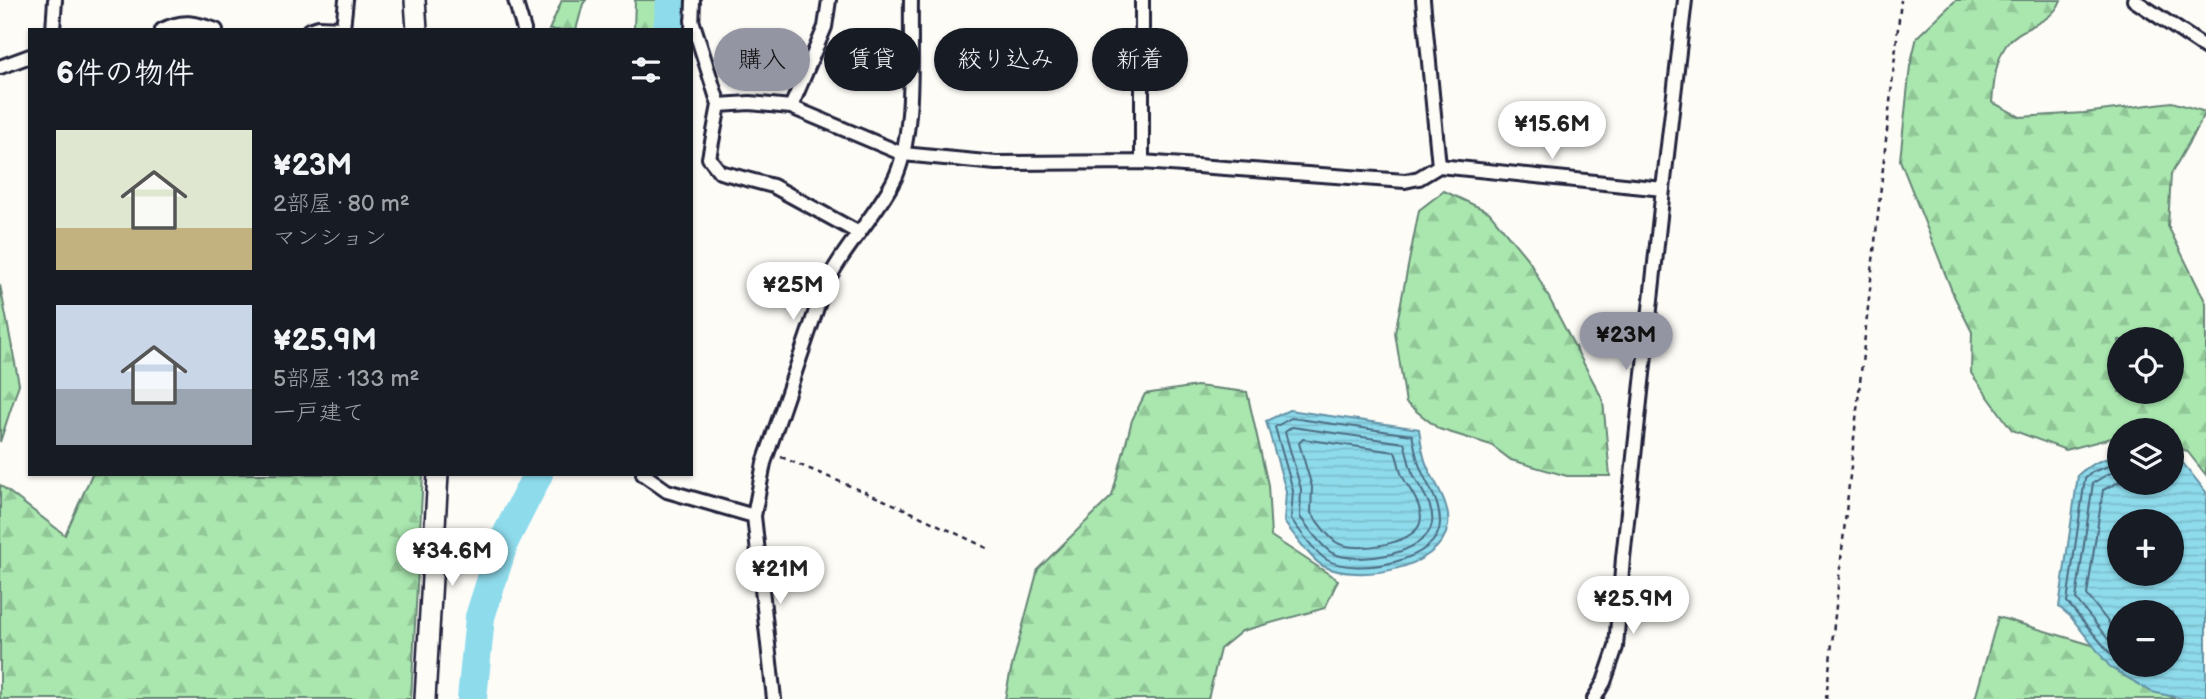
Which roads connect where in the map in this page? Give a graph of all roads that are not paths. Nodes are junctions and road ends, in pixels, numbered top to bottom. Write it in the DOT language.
graph roads {
  1 [pos="55,0"];
  2 [pos="346,0"];
  3 [pos="415,0"];
  4 [pos="515,0"];
  5 [pos="693,0"];
  6 [pos="829,0"];
  7 [pos="911,0"];
  8 [pos="1142,0"];
  9 [pos="1423,0"];
  10 [pos="1685,0"];
  11 [pos="2134,0"];
  12 [pos="692,20"];
  13 [pos="53,28"];
  14 [pos="166,28"];
  15 [pos="210,28"];
  16 [pos="343,28"];
  17 [pos="417,28"];
  18 [pos="523,28"];
  19 [pos="692,28"];
  20 [pos="2206,48"];
  21 [pos="28,57"];
  22 [pos="0,67"];
  23 [pos="719,105"];
  24 [pos="791,107"];
  25 [pos="904,153"];
  26 [pos="1142,162"];
  27 [pos="1439,166"];
  28 [pos="1663,188"];
  29 [pos="859,233"];
  30 [pos="438,476"];
  31 [pos="646,476"];
  32 [pos="754,516"];
  33 [pos="425,699"];
  34 [pos="774,699"];
  35 [pos="1594,699"];
  1 -- 13 [label="street"];
  2 -- 16 [label="street"];
  3 -- 17 [label="main road"];
  4 -- 18 [label="street"];
  5 -- 12 [label="street"];
  6 -- 24 [label="street"];
  7 -- 25 [label="street"];
  8 -- 26 [label="street"];
  9 -- 27 [label="street"];
  10 -- 28 [label="street"];
  11 -- 20 [label="street"];
  12 -- 19 [label="street"];
  12 -- 23 [label="street"];
  14 -- 15 [label="street"];
  21 -- 22 [label="street"];
  23 -- 24 [label="street"];
  23 -- 29 [label="street"];
  24 -- 25 [label="street"];
  25 -- 26 [label="street"];
  25 -- 29 [label="street"];
  26 -- 27 [label="street"];
  27 -- 28 [label="street"];
  28 -- 35 [label="street"];
  29 -- 32 [label="street"];
  30 -- 33 [label="main road"];
  31 -- 32 [label="street"];
  32 -- 34 [label="street"];
}
